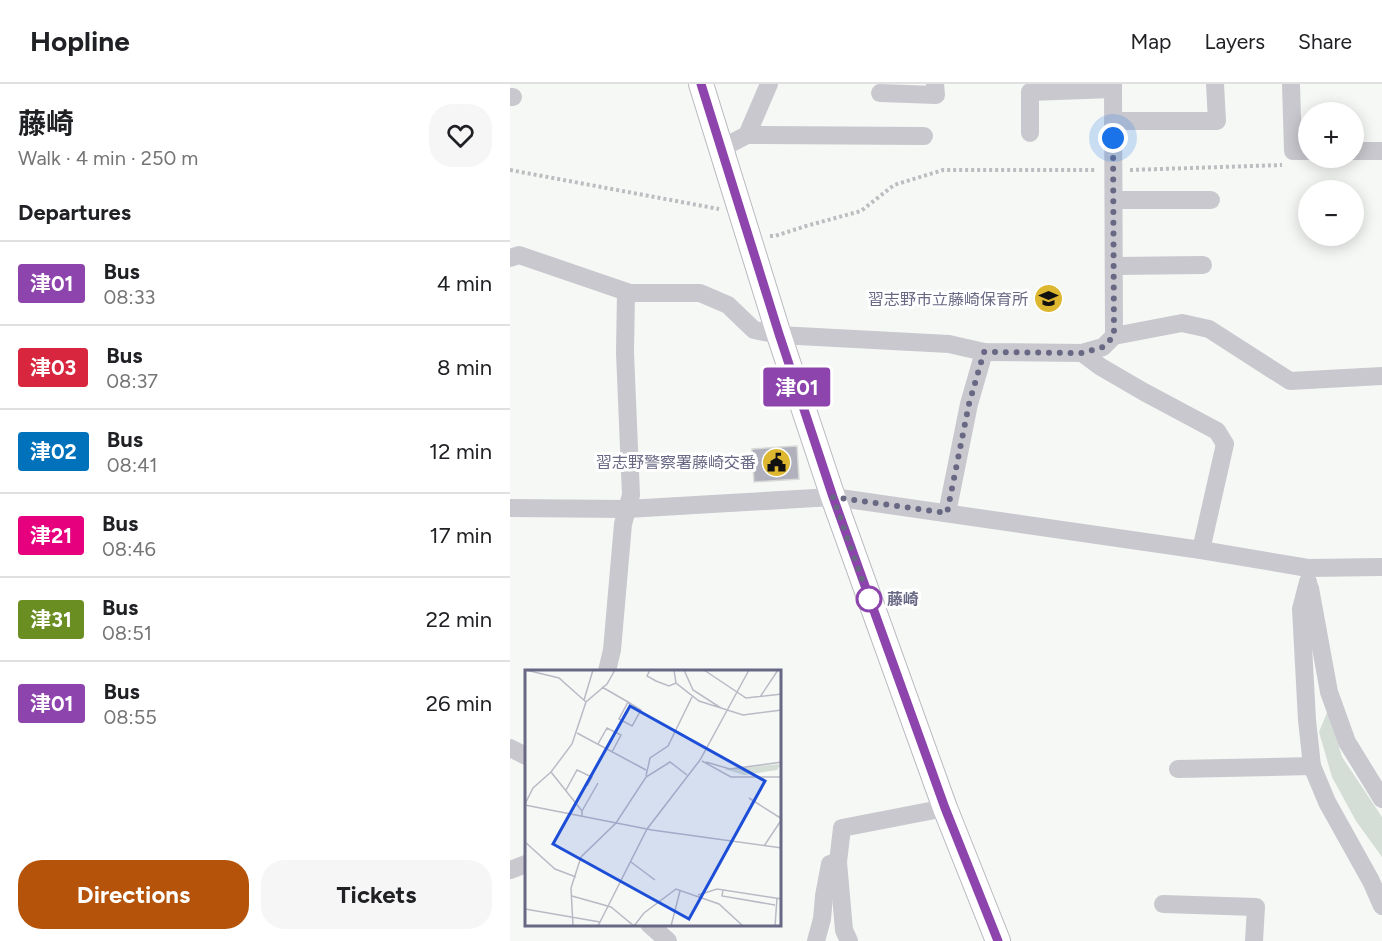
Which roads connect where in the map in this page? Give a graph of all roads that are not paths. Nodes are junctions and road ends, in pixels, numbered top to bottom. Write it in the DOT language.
graph roads {
  1 [pos="701,84"];
  2 [pos="769,84"];
  3 [pos="935,84"];
  4 [pos="1215,84"];
  5 [pos="1291,84"];
  6 [pos="1113,87"];
  7 [pos="880,93"];
  8 [pos="1113,121"];
  9 [pos="1030,133"];
  10 [pos="747,135"];
  11 [pos="924,136"];
  12 [pos="722,148"];
  13 [pos="1382,151"];
  14 [pos="1298,154"];
  15 [pos="1364,154"];
  16 [pos="1114,200"];
  17 [pos="1210,200"];
  18 [pos="510,258"];
  19 [pos="1203,265"];
  20 [pos="1114,266"];
  21 [pos="626,292"];
  22 [pos="779,334"];
  23 [pos="1114,336"];
  24 [pos="984,352"];
  25 [pos="1082,353"];
  26 [pos="1382,376"];
  27 [pos="833,497"];
  28 [pos="510,508"];
  29 [pos="627,509"];
  30 [pos="947,513"];
  31 [pos="1201,550"];
  32 [pos="1382,567"];
  33 [pos="1308,575"];
  34 [pos="607,670"];
  35 [pos="510,748"];
  36 [pos="525,756"];
  37 [pos="1312,766"];
  38 [pos="1178,770"];
  39 [pos="1382,799"];
  40 [pos="945,808"];
  41 [pos="838,862"];
  42 [pos="525,864"];
  43 [pos="510,870"];
  44 [pos="1163,904"];
  45 [pos="1382,906"];
  46 [pos="648,926"];
  47 [pos="650,926"];
  48 [pos="650,941"];
  49 [pos="668,941"];
  50 [pos="816,941"];
  51 [pos="849,941"];
  52 [pos="998,941"];
  53 [pos="1254,941"];
  1 -- 12 [label="main road"];
  2 -- 10 [label="street"];
  3 -- 7 [label="street"];
  4 -- 8 [label="street"];
  5 -- 14 [label="street"];
  6 -- 8 [label="street"];
  6 -- 9 [label="street"];
  8 -- 16 [label="street"];
  10 -- 11 [label="street"];
  10 -- 12 [label="street"];
  12 -- 22 [label="main road"];
  13 -- 15 [label="street"];
  16 -- 17 [label="street"];
  16 -- 20 [label="street"];
  18 -- 21 [label="street"];
  19 -- 20 [label="street"];
  20 -- 23 [label="street"];
  21 -- 22 [label="street"];
  21 -- 29 [label="street"];
  22 -- 24 [label="street"];
  22 -- 27 [label="main road"];
  23 -- 25 [label="street"];
  23 -- 26 [label="street"];
  24 -- 25 [label="street"];
  24 -- 30 [label="street"];
  25 -- 31 [label="street"];
  27 -- 29 [label="street"];
  27 -- 30 [label="street"];
  27 -- 40 [label="main road"];
  28 -- 29 [label="street"];
  29 -- 34 [label="street"];
  30 -- 31 [label="street"];
  31 -- 33 [label="street"];
  32 -- 33 [label="street"];
  33 -- 37 [label="street"];
  33 -- 39 [label="street"];
  35 -- 36 [label="street"];
  37 -- 38 [label="street"];
  37 -- 45 [label="street"];
  40 -- 41 [label="street"];
  40 -- 52 [label="main road"];
  41 -- 50 [label="street"];
  41 -- 51 [label="street"];
  42 -- 43 [label="street"];
  44 -- 53 [label="street"];
  46 -- 48 [label="street"];
  47 -- 49 [label="street"];
}
